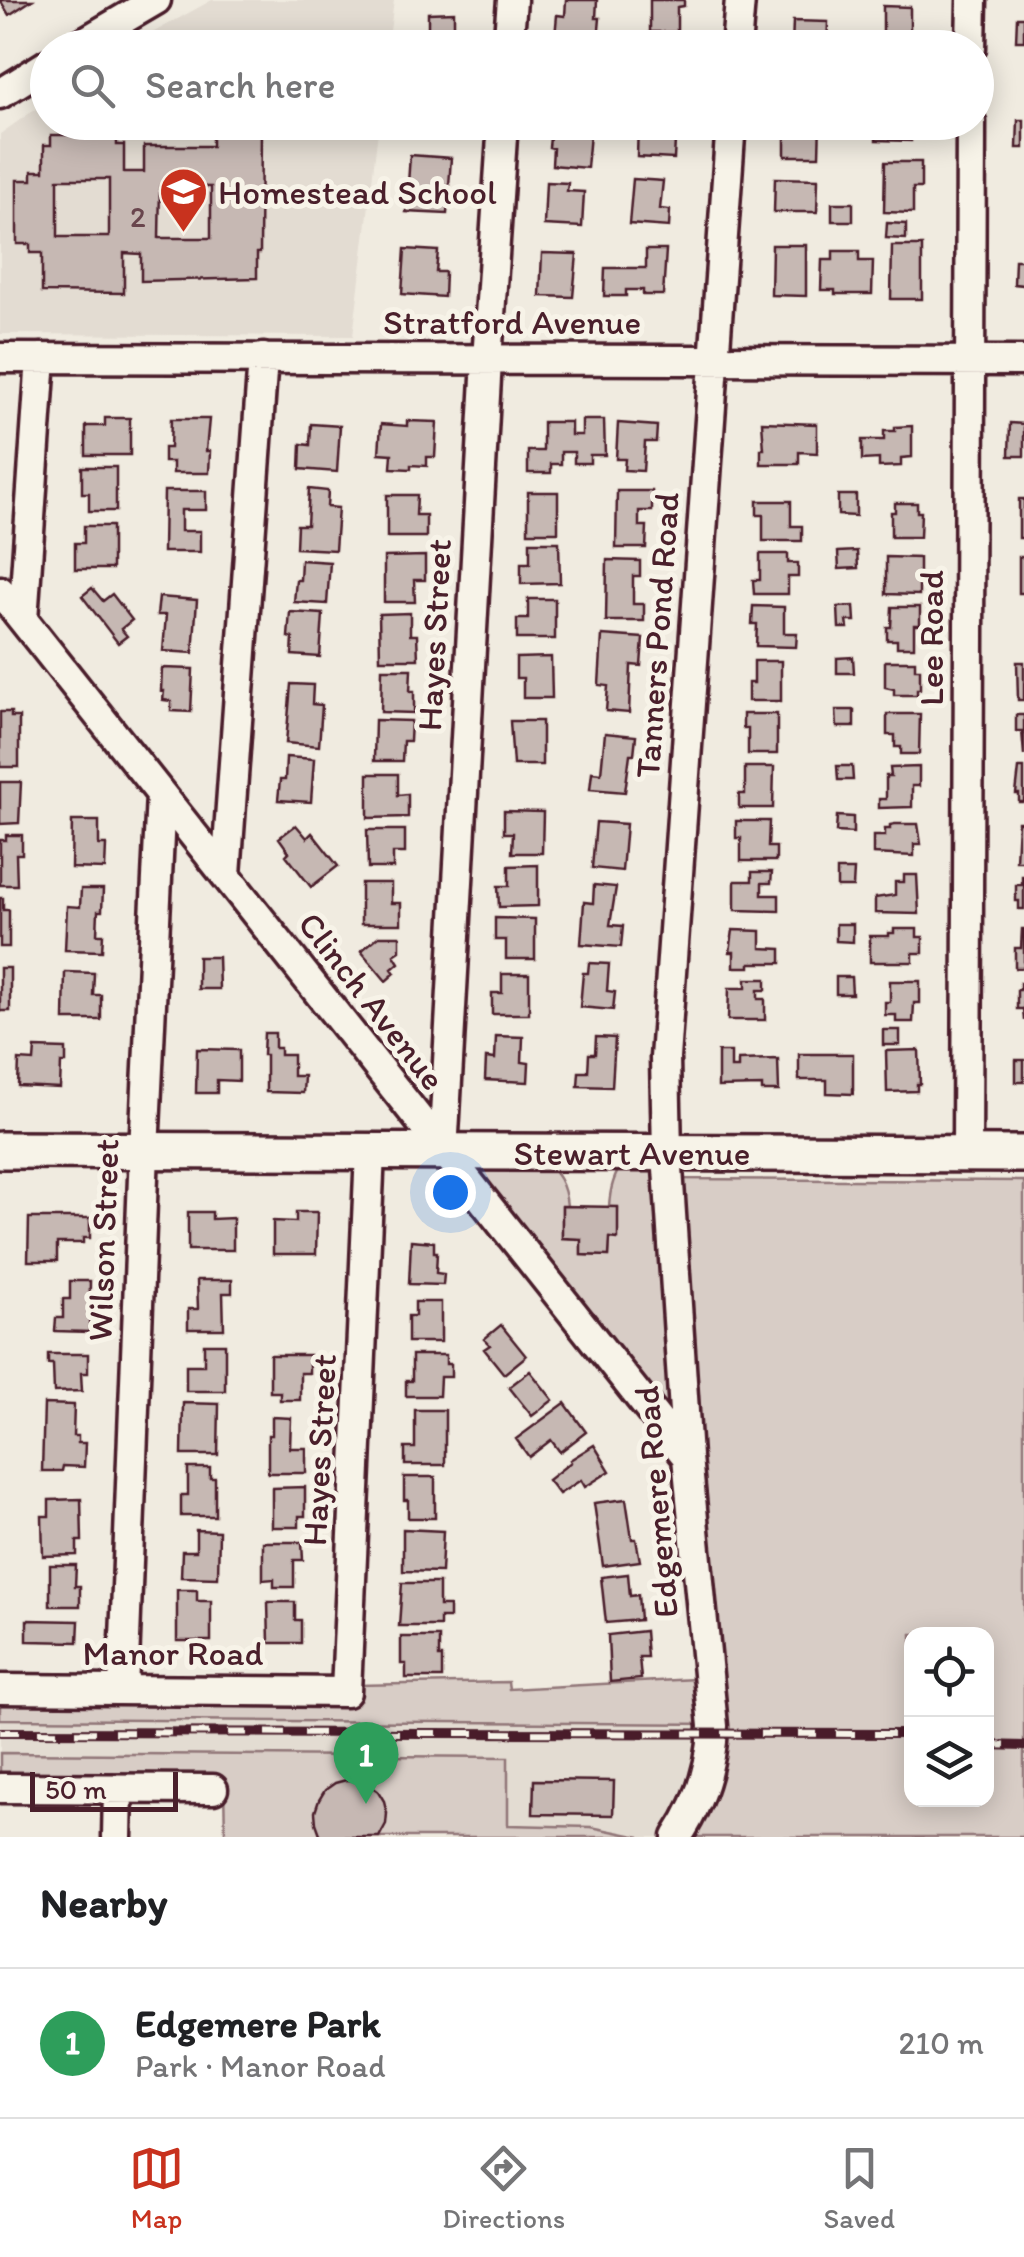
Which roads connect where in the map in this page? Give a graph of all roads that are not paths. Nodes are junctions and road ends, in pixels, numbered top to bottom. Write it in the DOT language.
graph roads {
  1 [pos="156,0"];
  2 [pos="512,0"];
  3 [pos="740,0"];
  4 [pos="972,0"];
  5 [pos="105,30"];
  6 [pos="510,30"];
  7 [pos="738,30"];
  8 [pos="972,30"];
  9 [pos="30,75"];
  10 [pos="0,94"];
  11 [pos="502,140"];
  12 [pos="730,140"];
  13 [pos="971,140"];
  14 [pos="0,358"];
  15 [pos="41,358"];
  16 [pos="263,358"];
  17 [pos="713,359"];
  18 [pos="487,360"];
  19 [pos="970,360"];
  20 [pos="1024,360"];
  21 [pos="0,591"];
  22 [pos="23,620"];
  23 [pos="161,794"];
  24 [pos="226,875"];
  25 [pos="0,1150"];
  26 [pos="144,1152"];
  27 [pos="370,1152"];
  28 [pos="443,1152"];
  29 [pos="668,1153"];
  30 [pos="967,1154"];
  31 [pos="1024,1154"];
  32 [pos="686,1457"];
  33 [pos="0,1689"];
  34 [pos="124,1690"];
  35 [pos="346,1692"];
  36 [pos="0,1788"];
  37 [pos="214,1788"];
  38 [pos="118,1789"];
  39 [pos="117,1837"];
  40 [pos="677,1837"];
  1 -- 5 [label="street"];
  2 -- 6 [label="street"];
  3 -- 7 [label="street"];
  4 -- 8 [label="street"];
  9 -- 10 [label="street"];
  11 -- 18 [label="street, Hayes Street"];
  12 -- 17 [label="street, Tanners Pond Road"];
  13 -- 19 [label="street, Lee Road"];
  14 -- 15 [label="street, Stratford Avenue"];
  15 -- 16 [label="street, Stratford Avenue"];
  15 -- 22 [label="street"];
  16 -- 18 [label="street, Stratford Avenue"];
  16 -- 24 [label="street"];
  17 -- 18 [label="street, Stratford Avenue"];
  17 -- 19 [label="street, Stratford Avenue"];
  17 -- 29 [label="street, Tanners Pond Road"];
  18 -- 28 [label="street, Hayes Street"];
  19 -- 20 [label="street, Stratford Avenue"];
  19 -- 30 [label="street, Lee Road"];
  21 -- 22 [label="street, Clinch Avenue"];
  22 -- 23 [label="street, Clinch Avenue"];
  23 -- 24 [label="street, Clinch Avenue"];
  23 -- 26 [label="street, Wilson Street"];
  24 -- 28 [label="street, Clinch Avenue"];
  25 -- 26 [label="main road, Stewart Avenue"];
  26 -- 27 [label="main road, Stewart Avenue"];
  26 -- 34 [label="street, Wilson Street"];
  27 -- 28 [label="main road, Stewart Avenue"];
  27 -- 35 [label="street, Hayes Street"];
  28 -- 29 [label="main road, Stewart Avenue"];
  28 -- 32 [label="street, Clinch Avenue"];
  29 -- 30 [label="main road, Stewart Avenue"];
  29 -- 32 [label="street, Edgemere Road"];
  30 -- 31 [label="main road, Stewart Avenue"];
  32 -- 40 [label="street, Edgemere Road"];
  33 -- 34 [label="street, Manor Road"];
  34 -- 35 [label="street, Manor Road"];
  36 -- 38 [label="street"];
  37 -- 38 [label="street"];
  38 -- 39 [label="street"];
}
